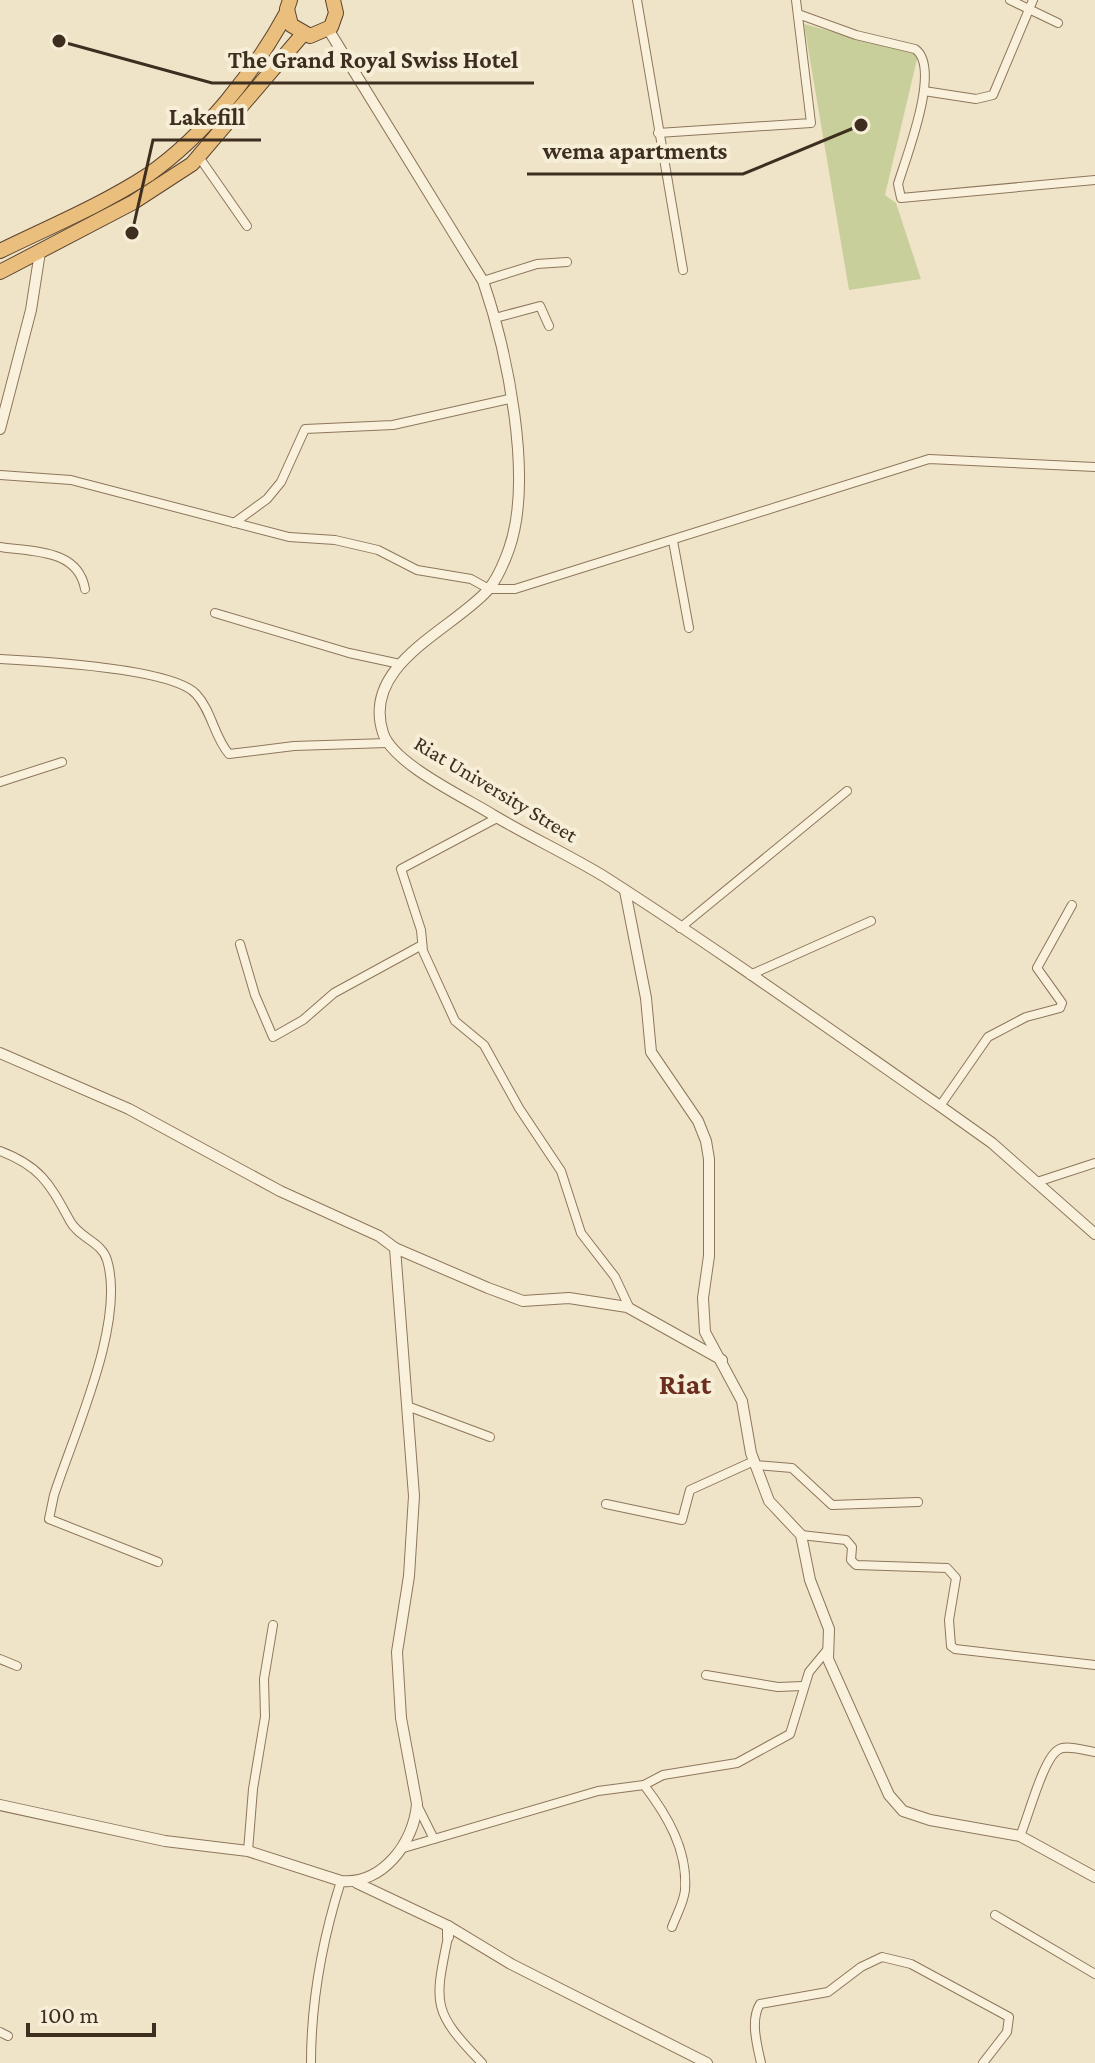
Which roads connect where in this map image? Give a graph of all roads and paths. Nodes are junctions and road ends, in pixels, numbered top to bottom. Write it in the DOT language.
graph roads {
  1 [pos="333,0"];
  2 [pos="637,0"];
  3 [pos="796,0"];
  4 [pos="1010,0"];
  5 [pos="1031,4"];
  6 [pos="288,6"];
  7 [pos="798,14"];
  8 [pos="1058,23"];
  9 [pos="328,29"];
  10 [pos="303,34"];
  11 [pos="924,91"];
  12 [pos="658,133"];
  13 [pos="199,157"];
  14 [pos="1095,180"];
  15 [pos="247,226"];
  16 [pos="0,251"];
  17 [pos="40,252"];
  18 [pos="567,262"];
  19 [pos="683,270"];
  20 [pos="0,272"];
  21 [pos="483,281"];
  22 [pos="495,318"];
  23 [pos="549,326"];
  24 [pos="509,399"];
  25 [pos="0,429"];
  26 [pos="1095,467"];
  27 [pos="0,475"];
  28 [pos="234,523"];
  29 [pos="673,541"];
  30 [pos="0,547"];
  31 [pos="85,589"];
  32 [pos="489,589"];
  33 [pos="215,613"];
  34 [pos="689,628"];
  35 [pos="0,659"];
  36 [pos="400,664"];
  37 [pos="387,743"];
  38 [pos="62,762"];
  39 [pos="0,782"];
  40 [pos="847,791"];
  41 [pos="497,818"];
  42 [pos="625,891"];
  43 [pos="1072,905"];
  44 [pos="871,921"];
  45 [pos="680,928"];
  46 [pos="240,944"];
  47 [pos="422,945"];
  48 [pos="750,975"];
  49 [pos="0,1053"];
  50 [pos="940,1106"];
  51 [pos="0,1151"];
  52 [pos="1095,1163"];
  53 [pos="1037,1182"];
  54 [pos="1095,1234"];
  55 [pos="395,1248"];
  56 [pos="630,1309"];
  57 [pos="723,1360"];
  58 [pos="407,1406"];
  59 [pos="490,1437"];
  60 [pos="754,1463"];
  61 [pos="918,1502"];
  62 [pos="606,1504"];
  63 [pos="801,1535"];
  64 [pos="158,1562"];
  65 [pos="273,1625"];
  66 [pos="828,1649"];
  67 [pos="0,1659"];
  68 [pos="1095,1665"];
  69 [pos="17,1666"];
  70 [pos="706,1675"];
  71 [pos="803,1686"];
  72 [pos="1095,1752"];
  73 [pos="644,1785"];
  74 [pos="417,1804"];
  75 [pos="0,1805"];
  76 [pos="1020,1836"];
  77 [pos="434,1839"];
  78 [pos="400,1849"];
  79 [pos="248,1851"];
  80 [pos="1095,1877"];
  81 [pos="341,1881"];
  82 [pos="357,1883"];
  83 [pos="995,1915"];
  84 [pos="672,1927"];
  85 [pos="448,1932"];
  86 [pos="1095,1974"];
  87 [pos="701,2061"];
  88 [pos="311,2063"];
  89 [pos="482,2063"];
  90 [pos="761,2063"];
  91 [pos="983,2063"];
  1 -- 9 [label="highway"];
  2 -- 12 [label="street"];
  3 -- 7 [label="street"];
  4 -- 5 [label="street"];
  5 -- 8 [label="street"];
  5 -- 11 [label="street"];
  6 -- 10 [label="highway"];
  6 -- 16 [label="highway"];
  7 -- 11 [label="street"];
  7 -- 12 [label="street"];
  9 -- 10 [label="highway"];
  9 -- 21 [label="street, Riat University Street"];
  10 -- 13 [label="highway"];
  11 -- 14 [label="street"];
  12 -- 19 [label="street"];
  13 -- 15 [label="street"];
  13 -- 17 [label="highway"];
  17 -- 20 [label="highway"];
  17 -- 25 [label="street"];
  18 -- 21 [label="street"];
  21 -- 22 [label="street, Riat University Street"];
  22 -- 23 [label="street"];
  22 -- 24 [label="street, Riat University Street"];
  24 -- 28 [label="street"];
  24 -- 32 [label="street, Riat University Street"];
  26 -- 29 [label="street"];
  27 -- 28 [label="street"];
  28 -- 32 [label="street"];
  29 -- 32 [label="street"];
  29 -- 34 [label="street"];
  30 -- 31 [label="street"];
  32 -- 36 [label="street, Riat University Street"];
  33 -- 36 [label="street"];
  35 -- 37 [label="street"];
  36 -- 37 [label="street, Riat University Street"];
  37 -- 41 [label="street, Riat University Street"];
  38 -- 39 [label="street"];
  40 -- 45 [label="street"];
  41 -- 42 [label="street, Riat University Street"];
  41 -- 47 [label="street"];
  42 -- 45 [label="street, Riat University Street"];
  42 -- 57 [label="street"];
  43 -- 50 [label="street"];
  44 -- 48 [label="street"];
  45 -- 48 [label="street, Riat University Street"];
  46 -- 47 [label="street"];
  47 -- 56 [label="street"];
  48 -- 50 [label="street, Riat University Street"];
  49 -- 55 [label="street"];
  50 -- 53 [label="street, Riat University Street"];
  51 -- 64 [label="street"];
  52 -- 53 [label="street"];
  53 -- 54 [label="street, Riat University Street"];
  55 -- 56 [label="street"];
  55 -- 58 [label="street"];
  56 -- 57 [label="street"];
  57 -- 60 [label="street"];
  58 -- 59 [label="street"];
  58 -- 74 [label="street"];
  60 -- 61 [label="street"];
  60 -- 62 [label="street"];
  60 -- 63 [label="street"];
  63 -- 66 [label="street"];
  63 -- 68 [label="street"];
  65 -- 79 [label="street"];
  66 -- 71 [label="street"];
  66 -- 76 [label="street"];
  67 -- 69 [label="street"];
  70 -- 71 [label="street"];
  71 -- 73 [label="street"];
  72 -- 76 [label="street"];
  73 -- 77 [label="street"];
  73 -- 84 [label="street"];
  74 -- 77 [label="street"];
  74 -- 78 [label="street"];
  75 -- 79 [label="street"];
  76 -- 80 [label="street"];
  77 -- 78 [label="street"];
  78 -- 82 [label="street"];
  79 -- 81 [label="street"];
  81 -- 82 [label="street"];
  81 -- 88 [label="street"];
  82 -- 85 [label="street"];
  83 -- 86 [label="street"];
  85 -- 87 [label="street"];
  85 -- 89 [label="street"];
  90 -- 91 [label="street"];
}
